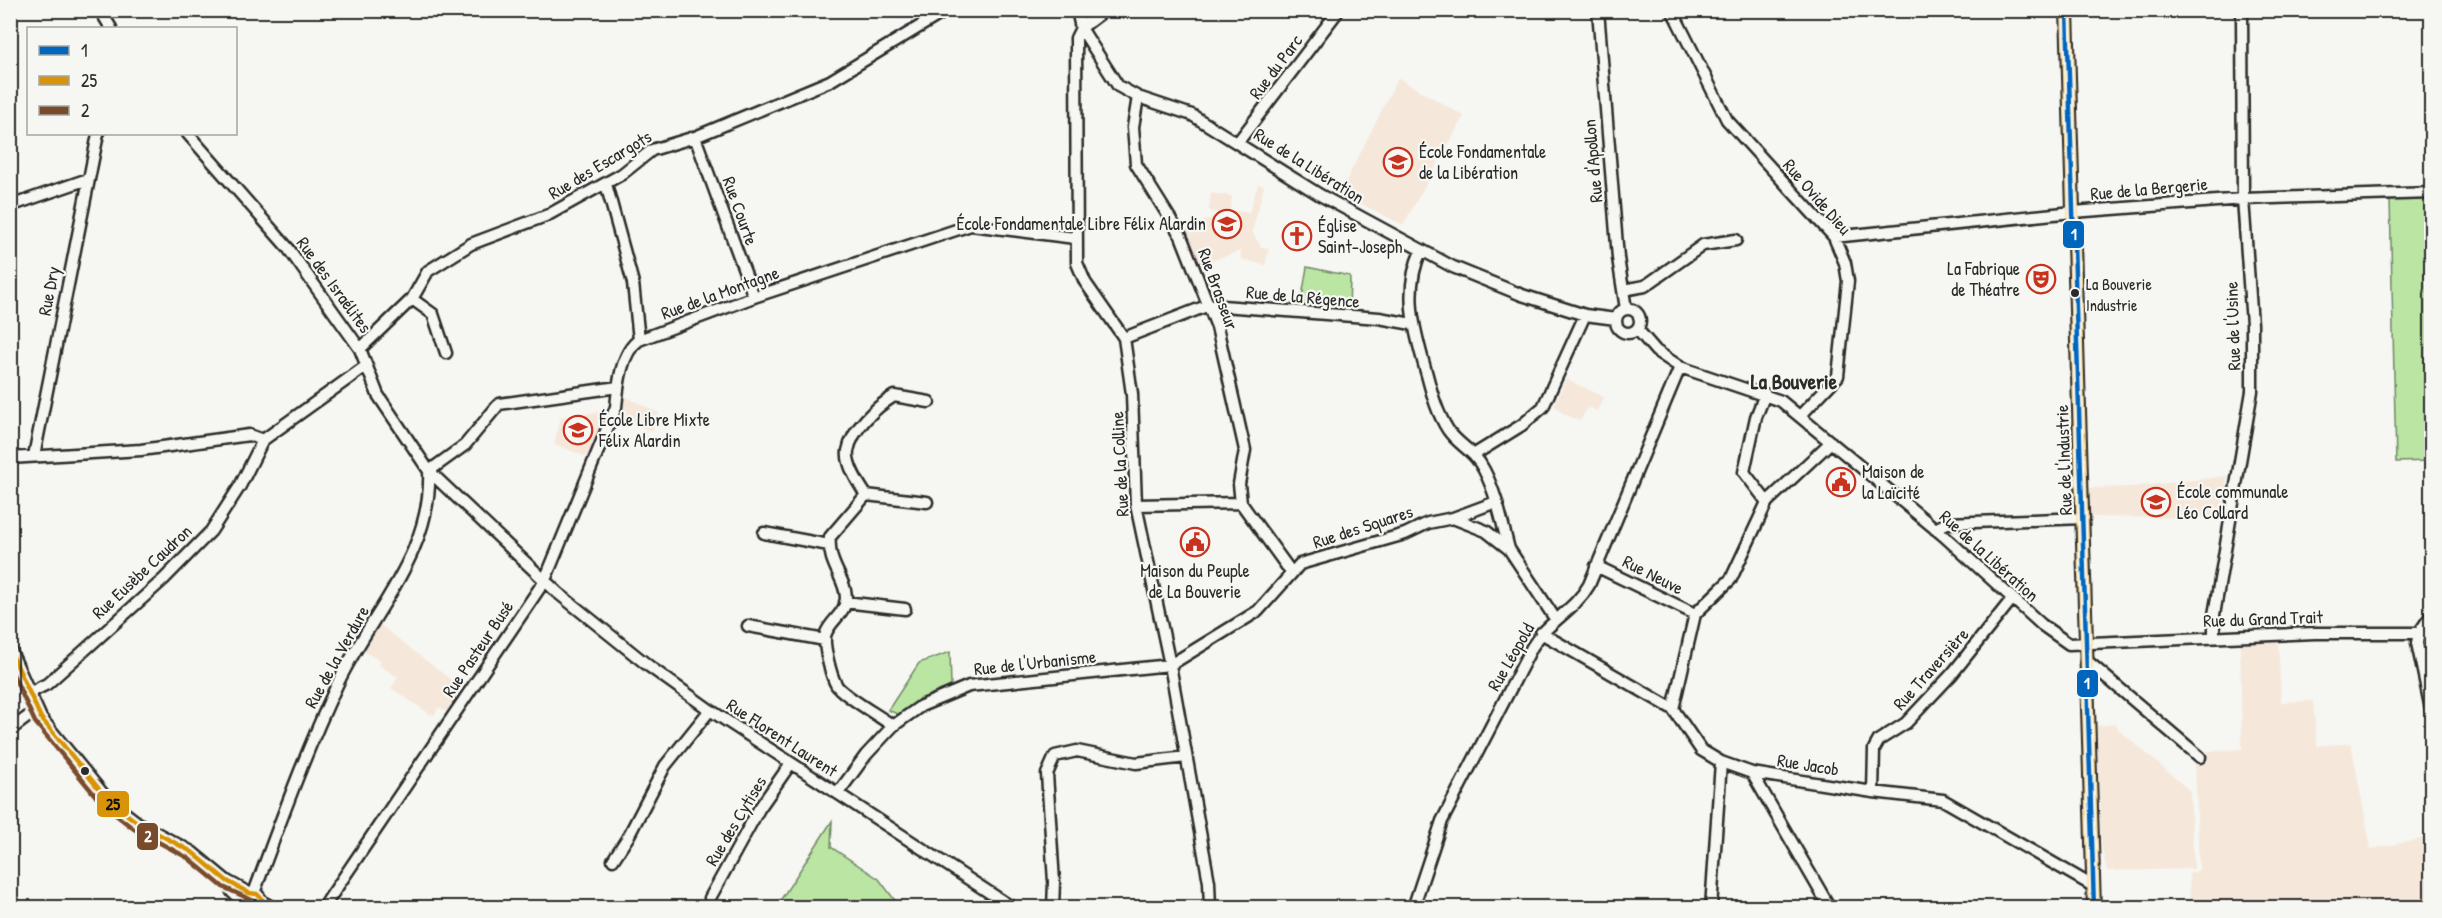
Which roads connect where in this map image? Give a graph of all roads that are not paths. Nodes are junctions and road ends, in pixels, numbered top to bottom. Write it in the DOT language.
graph roads {
  1 [pos="100,10"];
  2 [pos="947,10"];
  3 [pos="1077,10"];
  4 [pos="1105,10"];
  5 [pos="1339,10"];
  6 [pos="1598,10"];
  7 [pos="1672,10"];
  8 [pos="2067,10"];
  9 [pos="2242,10"];
  10 [pos="110,27"];
  11 [pos="1081,28"];
  12 [pos="1138,97"];
  13 [pos="98,135"];
  14 [pos="189,135"];
  15 [pos="695,137"];
  16 [pos="1238,142"];
  17 [pos="88,179"];
  18 [pos="606,184"];
  19 [pos="2432,193"];
  20 [pos="2243,199"];
  21 [pos="10,206"];
  22 [pos="2073,212"];
  23 [pos="1834,237"];
  24 [pos="1075,238"];
  25 [pos="1736,240"];
  26 [pos="1421,251"];
  27 [pos="1623,290"];
  28 [pos="754,297"];
  29 [pos="412,299"];
  30 [pos="1209,305"];
  31 [pos="1626,309"];
  32 [pos="1586,315"];
  33 [pos="1616,319"];
  34 [pos="1412,324"];
  35 [pos="1637,329"];
  36 [pos="1124,338"];
  37 [pos="639,340"];
  38 [pos="360,349"];
  39 [pos="446,353"];
  40 [pos="366,366"];
  41 [pos="1680,367"];
  42 [pos="618,387"];
  43 [pos="1765,394"];
  44 [pos="929,402"];
  45 [pos="1800,416"];
  46 [pos="264,441"];
  47 [pos="1831,442"];
  48 [pos="1475,454"];
  49 [pos="34,456"];
  50 [pos="10,458"];
  51 [pos="429,471"];
  52 [pos="866,495"];
  53 [pos="927,502"];
  54 [pos="1496,502"];
  55 [pos="1767,502"];
  56 [pos="1241,503"];
  57 [pos="1136,505"];
  58 [pos="1453,518"];
  59 [pos="2084,518"];
  60 [pos="1935,529"];
  61 [pos="764,533"];
  62 [pos="829,545"];
  63 [pos="1509,549"];
  64 [pos="1596,566"];
  65 [pos="1291,572"];
  66 [pos="545,580"];
  67 [pos="2012,599"];
  68 [pos="845,602"];
  69 [pos="905,609"];
  70 [pos="1695,614"];
  71 [pos="2432,614"];
  72 [pos="1556,620"];
  73 [pos="747,626"];
  74 [pos="1541,633"];
  75 [pos="2419,633"];
  76 [pos="2432,633"];
  77 [pos="2214,637"];
  78 [pos="825,639"];
  79 [pos="2086,643"];
  80 [pos="10,649"];
  81 [pos="2086,660"];
  82 [pos="1170,665"];
  83 [pos="29,693"];
  84 [pos="1673,709"];
  85 [pos="37,710"];
  86 [pos="710,710"];
  87 [pos="2432,714"];
  88 [pos="13,725"];
  89 [pos="893,726"];
  90 [pos="1186,757"];
  91 [pos="2200,757"];
  92 [pos="1721,762"];
  93 [pos="791,763"];
  94 [pos="1752,773"];
  95 [pos="1873,792"];
  96 [pos="838,794"];
  97 [pos="613,860"];
  98 [pos="2093,885"];
  99 [pos="710,898"];
  100 [pos="247,899"];
  101 [pos="266,906"];
  102 [pos="1414,907"];
  103 [pos="323,908"];
  104 [pos="1013,908"];
  105 [pos="1053,908"];
  106 [pos="1210,908"];
  107 [pos="1711,908"];
  108 [pos="1830,908"];
  109 [pos="2094,908"];
  1 -- 10 [label="street"];
  2 -- 15 [label="street, Rue des Escargots"];
  3 -- 11 [label="street"];
  4 -- 11 [label="street"];
  5 -- 16 [label="street, Rue du Parc"];
  6 -- 27 [label="street, Rue d'Apollon"];
  7 -- 23 [label="street, Rue Ovide Dieu"];
  8 -- 22 [label="main road, Rue de l'Industrie"];
  9 -- 20 [label="street, Rue de l'Usine"];
  11 -- 12 [label="street, Rue de la Libération"];
  11 -- 24 [label="street, Rue de la Colline"];
  12 -- 16 [label="street, Rue de la Libération"];
  12 -- 30 [label="street, Rue Brasseur"];
  13 -- 17 [label="street, Rue Dry"];
  14 -- 38 [label="street, Rue des Israélites"];
  15 -- 18 [label="street, Rue des Escargots"];
  15 -- 28 [label="street, Rue Courte"];
  16 -- 26 [label="street, Rue de la Libération"];
  17 -- 21 [label="street"];
  17 -- 49 [label="street, Rue Dry"];
  18 -- 29 [label="street, Rue des Escargots"];
  18 -- 37 [label="street"];
  19 -- 20 [label="street, Rue de la Bergerie"];
  20 -- 22 [label="street, Rue de la Bergerie"];
  20 -- 77 [label="street, Rue de l'Usine"];
  22 -- 23 [label="street, Rue de la Bergerie"];
  22 -- 59 [label="main road, Rue de l'Industrie"];
  23 -- 45 [label="street, Rue Ovide Dieu"];
  24 -- 28 [label="street, Rue de la Montagne"];
  24 -- 36 [label="street, Rue de la Colline"];
  25 -- 27 [label="street"];
  26 -- 32 [label="street, Rue de la Libération"];
  26 -- 34 [label="street"];
  27 -- 31 [label="street, Rue d'Apollon"];
  28 -- 37 [label="street, Rue de la Montagne"];
  29 -- 38 [label="street, Rue des Escargots"];
  29 -- 39 [label="street"];
  30 -- 34 [label="street, Rue de la Régence"];
  30 -- 36 [label="street, Rue de la Régence"];
  30 -- 56 [label="street, Rue Brasseur"];
  31 -- 33 [label="street"];
  31 -- 35 [label="street"];
  32 -- 33 [label="street, Rue de la Libération"];
  32 -- 48 [label="street"];
  33 -- 35 [label="street"];
  34 -- 48 [label="street"];
  35 -- 41 [label="street, Rue de la Libération"];
  36 -- 57 [label="street, Rue de la Colline"];
  37 -- 42 [label="street"];
  38 -- 40 [label="street, Rue des Israélites"];
  40 -- 46 [label="street, Rue Eusèbe Caudron"];
  40 -- 51 [label="street, Rue des Israélites"];
  41 -- 43 [label="street, Rue de la Libération"];
  41 -- 64 [label="street, Rue Léopold"];
  42 -- 51 [label="street"];
  42 -- 66 [label="street, Rue Pasteur Busé"];
  43 -- 45 [label="street, Rue de la Libération"];
  43 -- 55 [label="street"];
  44 -- 52 [label="street"];
  45 -- 47 [label="street, Rue de la Libération"];
  46 -- 49 [label="street"];
  46 -- 83 [label="street, Rue Eusèbe Caudron"];
  47 -- 55 [label="street"];
  47 -- 60 [label="street, Rue de la Libération"];
  48 -- 54 [label="street"];
  49 -- 50 [label="street"];
  51 -- 66 [label="street, Rue Florent Laurent"];
  51 -- 100 [label="street, Rue de la Verdure"];
  52 -- 53 [label="street"];
  52 -- 62 [label="street"];
  54 -- 58 [label="street, Rue des Squares"];
  54 -- 63 [label="street"];
  55 -- 70 [label="street"];
  56 -- 57 [label="street"];
  56 -- 65 [label="street"];
  57 -- 82 [label="street, Rue de la Colline"];
  58 -- 63 [label="street"];
  58 -- 65 [label="street, Rue des Squares"];
  59 -- 60 [label="street"];
  59 -- 79 [label="main road, Rue de l'Industrie"];
  60 -- 67 [label="street, Rue de la Libération"];
  61 -- 62 [label="street"];
  62 -- 68 [label="street"];
  63 -- 72 [label="street"];
  64 -- 70 [label="street, Rue Neuve"];
  64 -- 72 [label="street, Rue Léopold"];
  65 -- 82 [label="street, Rue des Squares"];
  66 -- 86 [label="street, Rue Florent Laurent"];
  66 -- 103 [label="street, Rue Pasteur Busé"];
  67 -- 79 [label="street, Rue de la Libération"];
  67 -- 95 [label="street, Rue Traversière"];
  68 -- 69 [label="street"];
  68 -- 78 [label="street"];
  70 -- 84 [label="street"];
  71 -- 75 [label="street"];
  72 -- 74 [label="street, Rue Léopold"];
  73 -- 78 [label="street"];
  74 -- 84 [label="street, Rue Jacob"];
  74 -- 102 [label="street, Rue Léopold"];
  75 -- 76 [label="street, Rue du Grand Trait"];
  75 -- 77 [label="street, Rue du Grand Trait"];
  75 -- 87 [label="street"];
  77 -- 79 [label="street, Rue du Grand Trait"];
  78 -- 89 [label="street"];
  79 -- 81 [label="main road, Rue de l'Industrie"];
  80 -- 83 [label="street"];
  81 -- 91 [label="street"];
  81 -- 98 [label="main road, Rue de l'Industrie"];
  82 -- 89 [label="street, Rue de l'Urbanisme"];
  82 -- 90 [label="street, Rue de la Colline"];
  83 -- 85 [label="street"];
  84 -- 92 [label="street, Rue Jacob"];
  85 -- 88 [label="street"];
  85 -- 100 [label="street"];
  86 -- 93 [label="street, Rue Florent Laurent"];
  86 -- 97 [label="street"];
  89 -- 96 [label="street, Rue de l'Urbanisme"];
  90 -- 105 [label="street"];
  90 -- 106 [label="street, Rue de la Colline"];
  92 -- 94 [label="street, Rue Jacob"];
  92 -- 107 [label="street"];
  93 -- 96 [label="street, Rue Florent Laurent"];
  93 -- 99 [label="street, Rue des Cytises"];
  94 -- 95 [label="street, Rue Jacob"];
  94 -- 108 [label="street"];
  95 -- 98 [label="street, Rue Jacob"];
  96 -- 104 [label="street, Rue Florent Laurent"];
  98 -- 109 [label="main road, Rue de l'Industrie"];
  100 -- 101 [label="street"];
}
